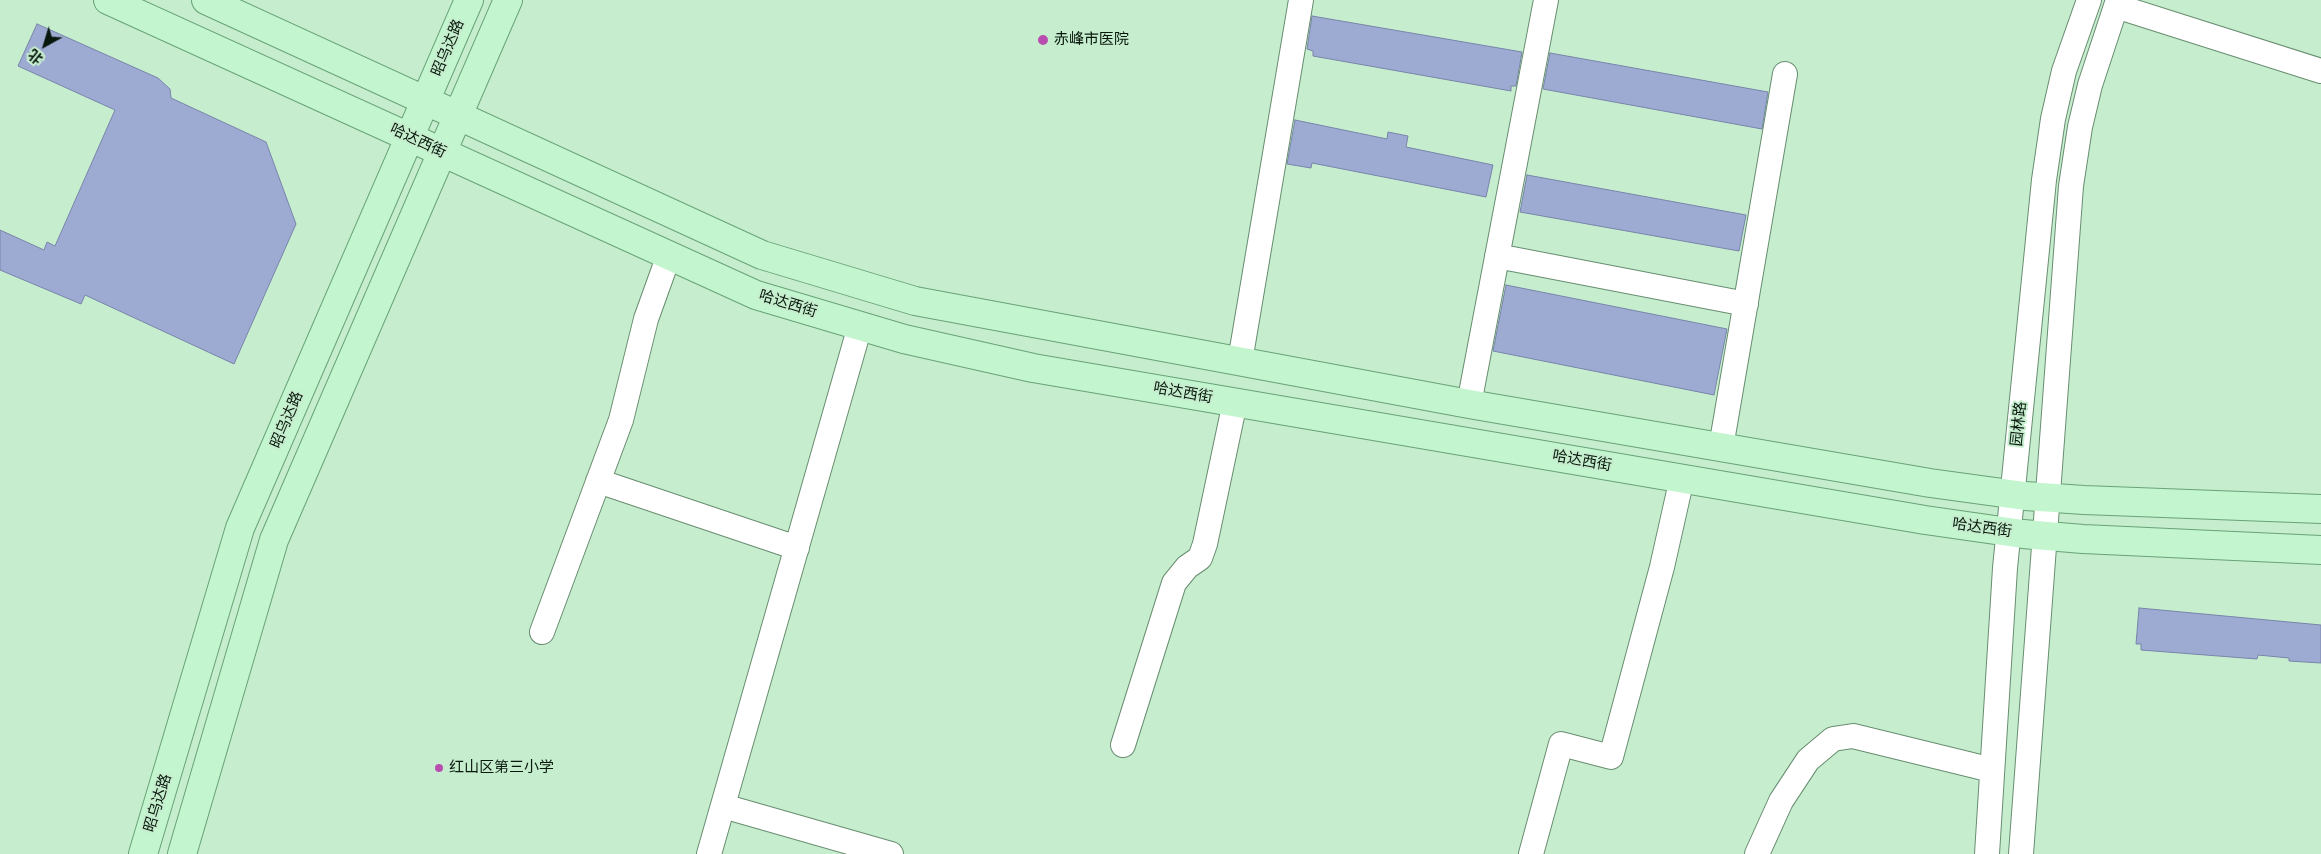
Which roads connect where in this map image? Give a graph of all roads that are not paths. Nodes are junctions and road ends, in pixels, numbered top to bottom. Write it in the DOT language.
graph roads {
  1 [pos="108,0"];
  2 [pos="206,0"];
  3 [pos="469,0"];
  4 [pos="508,0"];
  5 [pos="1300,0"];
  6 [pos="1546,0"];
  7 [pos="2089,0"];
  8 [pos="2117,3"];
  9 [pos="2321,71"];
  10 [pos="1785,74"];
  11 [pos="426,99"];
  12 [pos="459,114"];
  13 [pos="410,137"];
  14 [pos="442,152"];
  15 [pos="669,255"];
  16 [pos="1497,256"];
  17 [pos="1746,304"];
  18 [pos="860,326"];
  19 [pos="1240,361"];
  20 [pos="1235,402"];
  21 [pos="1469,404"];
  22 [pos="1721,447"];
  23 [pos="1682,478"];
  24 [pos="598,481"];
  25 [pos="2012,494"];
  26 [pos="2048,498"];
  27 [pos="2321,509"];
  28 [pos="2009,532"];
  29 [pos="2045,536"];
  30 [pos="797,548"];
  31 [pos="2321,550"];
  32 [pos="542,632"];
  33 [pos="1123,745"];
  34 [pos="1992,770"];
  35 [pos="723,806"];
  36 [pos="143,854"];
  37 [pos="182,854"];
  38 [pos="709,854"];
  39 [pos="891,854"];
  40 [pos="1531,854"];
  41 [pos="1757,854"];
  42 [pos="1987,854"];
  43 [pos="2021,854"];
  1 -- 13 [label="main road, 哈达西街"];
  2 -- 11 [label="main road"];
  3 -- 11 [label="main road, 昭乌达路"];
  4 -- 12 [label="main road"];
  5 -- 19 [label="street"];
  6 -- 16 [label="street"];
  7 -- 25 [label="street, 园林路"];
  8 -- 9 [label="street"];
  8 -- 26 [label="street"];
  10 -- 17 [label="street"];
  11 -- 12 [label="main road"];
  11 -- 13 [label="main road, 昭乌达路"];
  12 -- 14 [label="main road"];
  12 -- 19 [label="main road"];
  13 -- 14 [label="main road, 哈达西街"];
  13 -- 36 [label="main road, 昭乌达路"];
  14 -- 15 [label="main road, 哈达西街"];
  14 -- 37 [label="main road"];
  15 -- 18 [label="main road, 哈达西街"];
  15 -- 24 [label="street"];
  16 -- 17 [label="street"];
  16 -- 21 [label="street"];
  17 -- 22 [label="street"];
  18 -- 20 [label="main road, 哈达西街"];
  18 -- 30 [label="street"];
  19 -- 21 [label="main road"];
  20 -- 23 [label="main road, 哈达西街"];
  20 -- 33 [label="street"];
  21 -- 22 [label="main road"];
  22 -- 25 [label="main road"];
  23 -- 28 [label="main road, 哈达西街"];
  23 -- 40 [label="street"];
  24 -- 30 [label="street"];
  24 -- 32 [label="street"];
  25 -- 26 [label="main road"];
  25 -- 28 [label="street, 园林路"];
  26 -- 27 [label="main road"];
  26 -- 29 [label="street"];
  28 -- 29 [label="main road, 哈达西街"];
  28 -- 34 [label="street, 园林路"];
  29 -- 31 [label="main road, 哈达西街"];
  29 -- 43 [label="street"];
  30 -- 35 [label="street"];
  34 -- 41 [label="street"];
  34 -- 42 [label="street, 园林路"];
  35 -- 38 [label="street"];
  35 -- 39 [label="street"];
}
